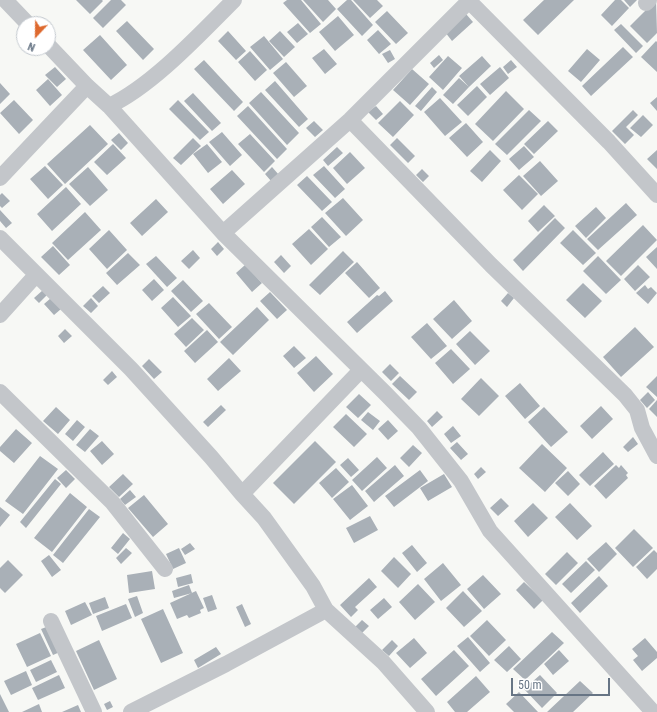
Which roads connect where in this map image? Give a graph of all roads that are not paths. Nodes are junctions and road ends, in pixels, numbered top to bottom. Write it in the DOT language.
graph roads {
  1 [pos="5,0"];
  2 [pos="234,0"];
  3 [pos="470,0"];
  4 [pos="20,16"];
  5 [pos="56,54"];
  6 [pos="86,86"];
  7 [pos="109,106"];
  8 [pos="350,120"];
  9 [pos="0,178"];
  10 [pos="657,196"];
  11 [pos="223,233"];
  12 [pos="0,238"];
  13 [pos="36,275"];
  14 [pos="0,315"];
  15 [pos="361,370"];
  16 [pos="0,392"];
  17 [pos="657,456"];
  18 [pos="242,494"];
  19 [pos="165,569"];
  20 [pos="326,610"];
  21 [pos="51,621"];
  22 [pos="94,712"];
  23 [pos="131,712"];
  24 [pos="427,712"];
  25 [pos="653,712"];
  1 -- 4 [label="street"];
  2 -- 7 [label="street"];
  3 -- 8 [label="street"];
  3 -- 10 [label="street"];
  5 -- 6 [label="street"];
  6 -- 7 [label="street"];
  6 -- 9 [label="street"];
  7 -- 11 [label="street"];
  8 -- 11 [label="street"];
  8 -- 17 [label="street"];
  11 -- 15 [label="street"];
  12 -- 13 [label="street"];
  13 -- 14 [label="street"];
  13 -- 18 [label="street"];
  15 -- 18 [label="street"];
  15 -- 25 [label="street"];
  16 -- 19 [label="street"];
  18 -- 20 [label="street"];
  20 -- 23 [label="street"];
  20 -- 24 [label="street"];
  21 -- 22 [label="street"];
}
